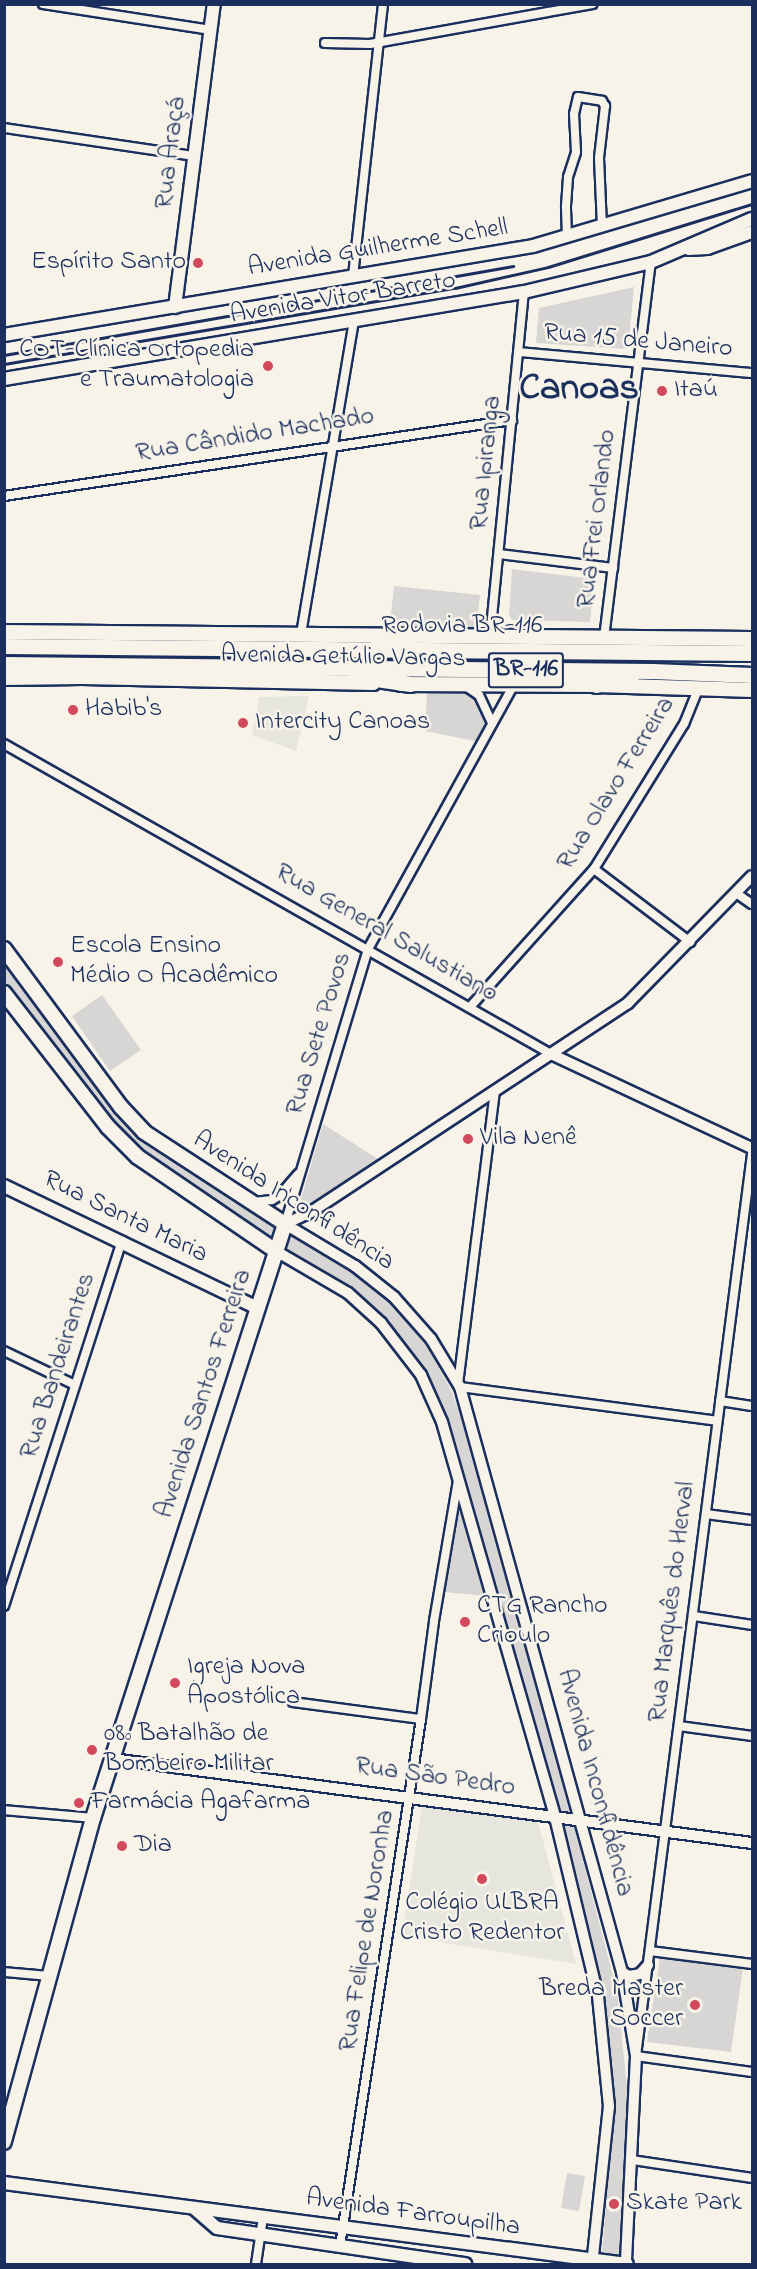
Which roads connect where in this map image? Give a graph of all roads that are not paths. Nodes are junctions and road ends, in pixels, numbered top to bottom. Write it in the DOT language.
graph roads {
  1 [pos="43,4"];
  2 [pos="214,4"];
  3 [pos="383,4"];
  4 [pos="592,4"];
  5 [pos="211,30"];
  6 [pos="378,43"];
  7 [pos="325,44"];
  8 [pos="4,128"];
  9 [pos="194,156"];
  10 [pos="753,181"];
  11 [pos="753,219"];
  12 [pos="602,226"];
  13 [pos="753,232"];
  14 [pos="567,237"];
  15 [pos="684,250"];
  16 [pos="651,262"];
  17 [pos="353,276"];
  18 [pos="524,292"];
  19 [pos="175,307"];
  20 [pos="354,320"];
  21 [pos="4,335"];
  22 [pos="519,352"];
  23 [pos="640,362"];
  24 [pos="753,373"];
  25 [pos="4,379"];
  26 [pos="512,420"];
  27 [pos="334,446"];
  28 [pos="4,495"];
  29 [pos="499,554"];
  30 [pos="613,568"];
  31 [pos="4,632"];
  32 [pos="301,634"];
  33 [pos="410,638"];
  34 [pos="490,638"];
  35 [pos="604,638"];
  36 [pos="753,639"];
  37 [pos="4,646"];
  38 [pos="338,650"];
  39 [pos="753,653"];
  40 [pos="4,664"];
  41 [pos="300,668"];
  42 [pos="652,671"];
  43 [pos="753,675"];
  44 [pos="4,678"];
  45 [pos="410,684"];
  46 [pos="464,685"];
  47 [pos="514,685"];
  48 [pos="596,685"];
  49 [pos="699,687"];
  50 [pos="753,690"];
  51 [pos="492,723"];
  52 [pos="4,744"];
  53 [pos="594,869"];
  54 [pos="753,876"];
  55 [pos="736,893"];
  56 [pos="753,904"];
  57 [pos="690,942"];
  58 [pos="4,949"];
  59 [pos="368,949"];
  60 [pos="4,993"];
  61 [pos="470,1007"];
  62 [pos="551,1054"];
  63 [pos="495,1091"];
  64 [pos="753,1148"];
  65 [pos="753,1154"];
  66 [pos="300,1171"];
  67 [pos="4,1186"];
  68 [pos="253,1202"];
  69 [pos="285,1224"];
  70 [pos="122,1241"];
  71 [pos="276,1251"];
  72 [pos="258,1308"];
  73 [pos="4,1351"];
  74 [pos="463,1357"];
  75 [pos="446,1363"];
  76 [pos="75,1385"];
  77 [pos="459,1386"];
  78 [pos="720,1401"];
  79 [pos="753,1406"];
  80 [pos="717,1421"];
  81 [pos="458,1480"];
  82 [pos="706,1514"];
  83 [pos="753,1520"];
  84 [pos="4,1606"];
  85 [pos="694,1616"];
  86 [pos="753,1625"];
  87 [pos="293,1702"];
  88 [pos="421,1719"];
  89 [pos="679,1726"];
  90 [pos="753,1736"];
  91 [pos="112,1759"];
  92 [pos="409,1797"];
  93 [pos="4,1810"];
  94 [pos="555,1817"];
  95 [pos="93,1818"];
  96 [pos="580,1820"];
  97 [pos="666,1831"];
  98 [pos="753,1843"];
  99 [pos="650,1951"];
  100 [pos="753,1964"];
  101 [pos="648,1965"];
  102 [pos="4,1972"];
  103 [pos="622,1972"];
  104 [pos="48,1976"];
  105 [pos="636,2056"];
  106 [pos="753,2072"];
  107 [pos="5,2137"];
  108 [pos="632,2160"];
  109 [pos="753,2178"];
  110 [pos="4,2182"];
  111 [pos="194,2208"];
  112 [pos="263,2217"];
  113 [pos="344,2228"];
  114 [pos="260,2235"];
  115 [pos="340,2246"];
  116 [pos="421,2261"];
  117 [pos="593,2262"];
  118 [pos="626,2264"];
  119 [pos="256,2265"];
  120 [pos="465,2265"];
  1 -- 5 [label="street"];
  2 -- 5 [label="main road, Rua Araçá"];
  3 -- 6 [label="street"];
  4 -- 6 [label="street"];
  5 -- 9 [label="main road, Rua Araçá"];
  6 -- 7 [label="street"];
  6 -- 17 [label="street"];
  8 -- 9 [label="street"];
  9 -- 19 [label="main road, Rua Araçá"];
  10 -- 12 [label="main road, Avenida Guilherme Schell"];
  11 -- 15 [label="main road"];
  12 -- 14 [label="main road, Avenida Guilherme Schell"];
  12 -- 14 [label="street"];
  13 -- 15 [label="main road"];
  14 -- 17 [label="main road, Avenida Guilherme Schell"];
  15 -- 16 [label="main road, Avenida Vitor Barreto"];
  16 -- 18 [label="main road, Avenida Vitor Barreto"];
  16 -- 23 [label="street, Rua Frei Orlando"];
  17 -- 19 [label="main road, Avenida Guilherme Schell"];
  18 -- 20 [label="main road, Avenida Vitor Barreto"];
  18 -- 22 [label="street, Rua Ipiranga"];
  19 -- 21 [label="main road, Avenida Guilherme Schell"];
  20 -- 25 [label="main road, Avenida Vitor Barreto"];
  20 -- 27 [label="street"];
  22 -- 23 [label="street, Rua 15 de Janeiro"];
  22 -- 26 [label="street, Rua Ipiranga"];
  23 -- 24 [label="street, Rua 15 de Janeiro"];
  23 -- 30 [label="street, Rua Frei Orlando"];
  26 -- 27 [label="street, Rua Cândido Machado"];
  26 -- 29 [label="street, Rua Ipiranga"];
  27 -- 28 [label="street, Rua Cândido Machado"];
  27 -- 32 [label="street"];
  29 -- 30 [label="street"];
  29 -- 34 [label="street, Rua Ipiranga"];
  30 -- 35 [label="street, Rua Frei Orlando"];
  31 -- 32 [label="main road, Avenida Getúlio Vargas"];
  32 -- 33 [label="main road, Avenida Getúlio Vargas"];
  33 -- 34 [label="main road, Avenida Getúlio Vargas"];
  33 -- 38 [label="highway, BR-116"];
  34 -- 35 [label="main road, Avenida Getúlio Vargas"];
  35 -- 36 [label="main road, Avenida Getúlio Vargas"];
  37 -- 38 [label="highway, Rodovia BR-116 / BR-116"];
  38 -- 39 [label="highway, Rodovia BR-116 / BR-116"];
  40 -- 41 [label="highway, Rodovia BR-116 / BR-116"];
  41 -- 42 [label="highway, Rodovia BR-116 / BR-116"];
  41 -- 45 [label="highway, BR-116"];
  42 -- 43 [label="highway, Rodovia BR-116 / BR-116"];
  42 -- 48 [label="highway"];
  44 -- 45 [label="main road, Avenida Getúlio Vargas"];
  45 -- 46 [label="main road, Avenida Getúlio Vargas"];
  46 -- 47 [label="main road, Avenida Getúlio Vargas"];
  46 -- 51 [label="street"];
  47 -- 48 [label="main road, Avenida Getúlio Vargas"];
  47 -- 51 [label="street, Rua Sete Povos"];
  48 -- 49 [label="main road, Avenida Getúlio Vargas"];
  49 -- 50 [label="main road, Avenida Getúlio Vargas"];
  49 -- 53 [label="street, Rua Olavo Ferreira"];
  51 -- 59 [label="street, Rua Sete Povos"];
  52 -- 59 [label="street, Rua General Salustiano"];
  53 -- 57 [label="street"];
  53 -- 61 [label="street, Rua Olavo Ferreira"];
  54 -- 55 [label="street"];
  55 -- 56 [label="street"];
  55 -- 57 [label="street"];
  57 -- 62 [label="street"];
  58 -- 68 [label="main road, Avenida Inconfidência"];
  59 -- 61 [label="street, Rua General Salustiano"];
  59 -- 66 [label="street, Rua Sete Povos"];
  60 -- 71 [label="main road, Avenida Inconfidência"];
  61 -- 62 [label="street, Rua General Salustiano"];
  62 -- 63 [label="street"];
  62 -- 64 [label="street, Rua General Salustiano"];
  63 -- 69 [label="street"];
  63 -- 74 [label="street"];
  65 -- 78 [label="street, Rua Marquês do Herval"];
  66 -- 68 [label="street, Rua Sete Povos"];
  66 -- 69 [label="street, Rua Sete Povos"];
  67 -- 70 [label="main road, Rua Santa Maria"];
  68 -- 69 [label="main road, Avenida Inconfidência"];
  69 -- 71 [label="main road, Avenida Santos Ferreira"];
  69 -- 75 [label="street, Avenida Inconfidência"];
  70 -- 72 [label="main road, Rua Santa Maria"];
  70 -- 76 [label="street, Rua Bandeirantes"];
  71 -- 72 [label="main road, Avenida Santos Ferreira"];
  71 -- 81 [label="street, Avenida Inconfidência"];
  72 -- 91 [label="main road, Avenida Santos Ferreira"];
  73 -- 76 [label="street"];
  74 -- 75 [label="street"];
  74 -- 77 [label="street"];
  75 -- 77 [label="street, Avenida Inconfidência"];
  76 -- 84 [label="street, Rua Bandeirantes"];
  77 -- 80 [label="street"];
  77 -- 96 [label="street, Avenida Inconfidência"];
  78 -- 79 [label="street"];
  78 -- 80 [label="street, Rua Marquês do Herval"];
  80 -- 82 [label="street, Rua Marquês do Herval"];
  81 -- 88 [label="street, Rua Felipe de Noronha"];
  81 -- 94 [label="street, Avenida Inconfidência"];
  82 -- 83 [label="street"];
  82 -- 85 [label="street, Rua Marquês do Herval"];
  85 -- 86 [label="street"];
  85 -- 89 [label="street, Rua Marquês do Herval"];
  87 -- 88 [label="street"];
  88 -- 92 [label="street, Rua Felipe de Noronha"];
  89 -- 90 [label="street"];
  89 -- 97 [label="street, Rua Marquês do Herval"];
  91 -- 92 [label="street, Rua São Pedro"];
  91 -- 95 [label="main road, Avenida Santos Ferreira"];
  92 -- 94 [label="street, Rua São Pedro"];
  92 -- 113 [label="street, Rua Felipe de Noronha"];
  93 -- 95 [label="street"];
  94 -- 96 [label="street, Rua São Pedro"];
  94 -- 117 [label="street, Avenida Inconfidência"];
  95 -- 104 [label="main road, Avenida Santos Ferreira"];
  96 -- 97 [label="street, Rua São Pedro"];
  96 -- 103 [label="street, Avenida Inconfidência"];
  97 -- 98 [label="street, Rua São Pedro"];
  97 -- 99 [label="street, Rua Marquês do Herval"];
  99 -- 100 [label="street"];
  99 -- 101 [label="street, Rua Marquês do Herval"];
  101 -- 103 [label="street"];
  101 -- 105 [label="street, Rua Marquês do Herval"];
  102 -- 104 [label="street"];
  103 -- 105 [label="street, Avenida Inconfidência"];
  104 -- 107 [label="main road, Avenida Santos Ferreira"];
  105 -- 106 [label="street"];
  105 -- 108 [label="street, Avenida Inconfidência"];
  108 -- 109 [label="street"];
  108 -- 118 [label="street, Avenida Inconfidência"];
  110 -- 111 [label="main road, Avenida Farroupilha"];
  111 -- 112 [label="main road, Avenida Farroupilha"];
  111 -- 114 [label="main road, Avenida Farroupilha"];
  112 -- 113 [label="main road, Avenida Farroupilha"];
  112 -- 114 [label="street"];
  113 -- 115 [label="street, Rua Felipe de Noronha"];
  113 -- 117 [label="main road, Avenida Farroupilha"];
  114 -- 115 [label="main road, Avenida Farroupilha"];
  114 -- 119 [label="street"];
  115 -- 116 [label="main road, Avenida Farroupilha"];
  116 -- 120 [label="main road, Avenida Farroupilha"];
  117 -- 118 [label="main road, Avenida Farroupilha"];
}
